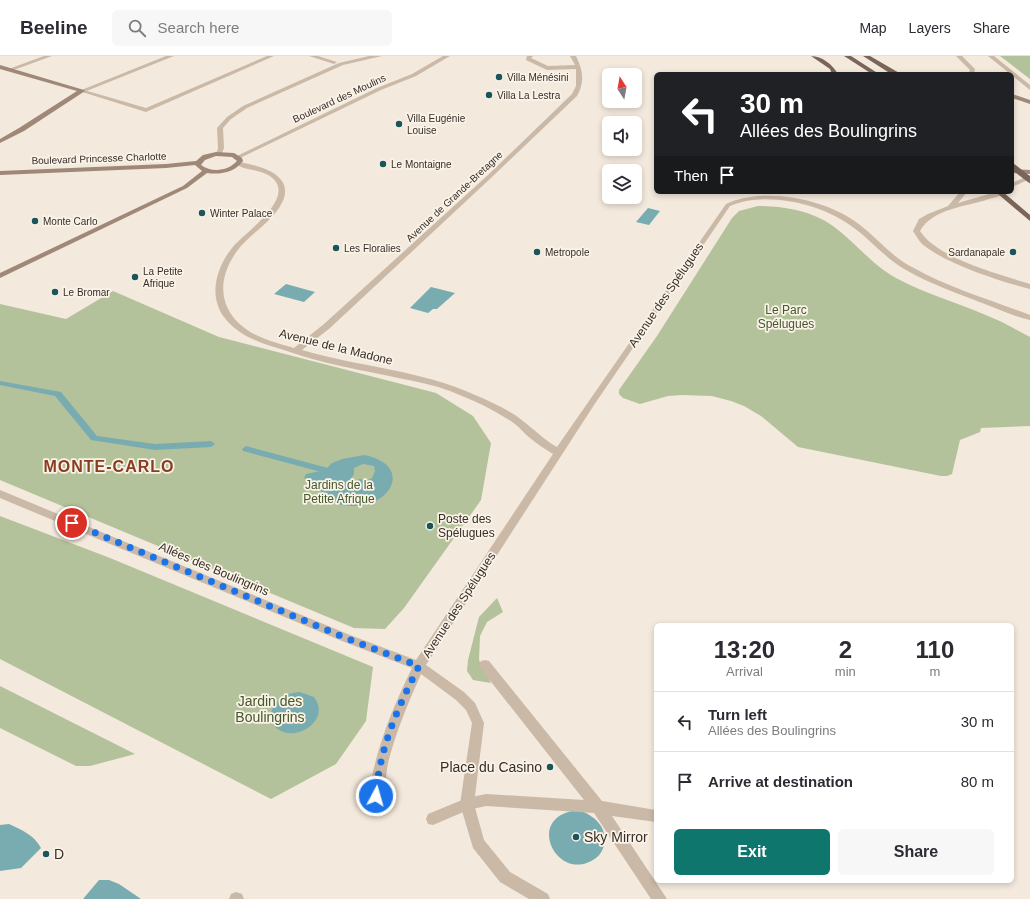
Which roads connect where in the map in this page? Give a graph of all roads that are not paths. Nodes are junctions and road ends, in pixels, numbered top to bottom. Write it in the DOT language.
graph roads {
  1 [pos="49,56"];
  2 [pos="171,56"];
  3 [pos="272,56"];
  4 [pos="312,56"];
  5 [pos="380,56"];
  6 [pos="447,56"];
  7 [pos="530,56"];
  8 [pos="573,56"];
  9 [pos="814,56"];
  10 [pos="847,56"];
  11 [pos="866,56"];
  12 [pos="959,56"];
  13 [pos="991,56"];
  14 [pos="334,62"];
  15 [pos="0,67"];
  16 [pos="579,67"];
  17 [pos="9,70"];
  18 [pos="834,72"];
  19 [pos="873,72"];
  20 [pos="894,72"];
  21 [pos="972,72"];
  22 [pos="1010,72"];
  23 [pos="1014,75"];
  24 [pos="1030,88"];
  25 [pos="82,91"];
  26 [pos="1014,97"];
  27 [pos="1030,102"];
  28 [pos="0,141"];
  29 [pos="219,154"];
  30 [pos="238,160"];
  31 [pos="198,163"];
  32 [pos="1014,168"];
  33 [pos="206,171"];
  34 [pos="1014,171"];
  35 [pos="1030,172"];
  36 [pos="0,173"];
  37 [pos="1030,176"];
  38 [pos="1030,180"];
  39 [pos="1014,184"];
  40 [pos="772,194"];
  41 [pos="962,194"];
  42 [pos="996,194"];
  43 [pos="1002,194"];
  44 [pos="735,196"];
  45 [pos="781,198"];
  46 [pos="951,208"];
  47 [pos="1030,219"];
  48 [pos="0,276"];
  49 [pos="1030,287"];
  50 [pos="1030,318"];
  51 [pos="295,351"];
  52 [pos="558,453"];
  53 [pos="0,494"];
  54 [pos="485,665"];
  55 [pos="419,666"];
  56 [pos="375,804"];
  57 [pos="467,804"];
  58 [pos="598,807"];
  59 [pos="654,816"];
  60 [pos="433,819"];
  61 [pos="543,899"];
  62 [pos="660,899"];
  1 -- 17 [label="street"];
  2 -- 25 [label="street"];
  3 -- 25 [label="street"];
  4 -- 14 [label="street"];
  5 -- 29 [label="street"];
  6 -- 30 [label="street, Boulevard des Moulins"];
  7 -- 16 [label="street"];
  8 -- 16 [label="street, Avenue de Grande-Bretagne"];
  9 -- 18 [label="main road"];
  10 -- 19 [label="main road"];
  11 -- 20 [label="main road"];
  12 -- 21 [label="street"];
  13 -- 22 [label="street"];
  15 -- 17 [label="main road"];
  16 -- 51 [label="street, Avenue de Grande-Bretagne"];
  17 -- 25 [label="main road"];
  23 -- 24 [label="street"];
  25 -- 28 [label="main road"];
  26 -- 27 [label="main road"];
  29 -- 30 [label="main road"];
  29 -- 31 [label="main road, Boulevard Princesse Charlotte"];
  30 -- 33 [label="main road"];
  30 -- 51 [label="street, Avenue de la Madone"];
  31 -- 33 [label="main road"];
  31 -- 36 [label="main road, Boulevard Princesse Charlotte"];
  32 -- 38 [label="main road, bridge"];
  33 -- 48 [label="main road"];
  34 -- 35 [label="main road"];
  37 -- 39 [label="street"];
  40 -- 45 [label="street"];
  41 -- 46 [label="street"];
  42 -- 46 [label="street"];
  43 -- 47 [label="main road"];
  44 -- 45 [label="street, Avenue des Spélugues"];
  44 -- 52 [label="street, Avenue des Spélugues"];
  45 -- 50 [label="street, Avenue des Spélugues"];
  46 -- 49 [label="street"];
  51 -- 52 [label="street, Avenue de la Madone"];
  52 -- 55 [label="street, Avenue des Spélugues"];
  53 -- 55 [label="street, Allées des Boulingrins"];
  54 -- 58 [label="street"];
  55 -- 56 [label="street, Avenue des Spélugues"];
  55 -- 57 [label="street, Allées des Boulingrins"];
  57 -- 58 [label="street"];
  57 -- 60 [label="street"];
  57 -- 61 [label="street"];
  58 -- 59 [label="street"];
  58 -- 62 [label="street"];
}
